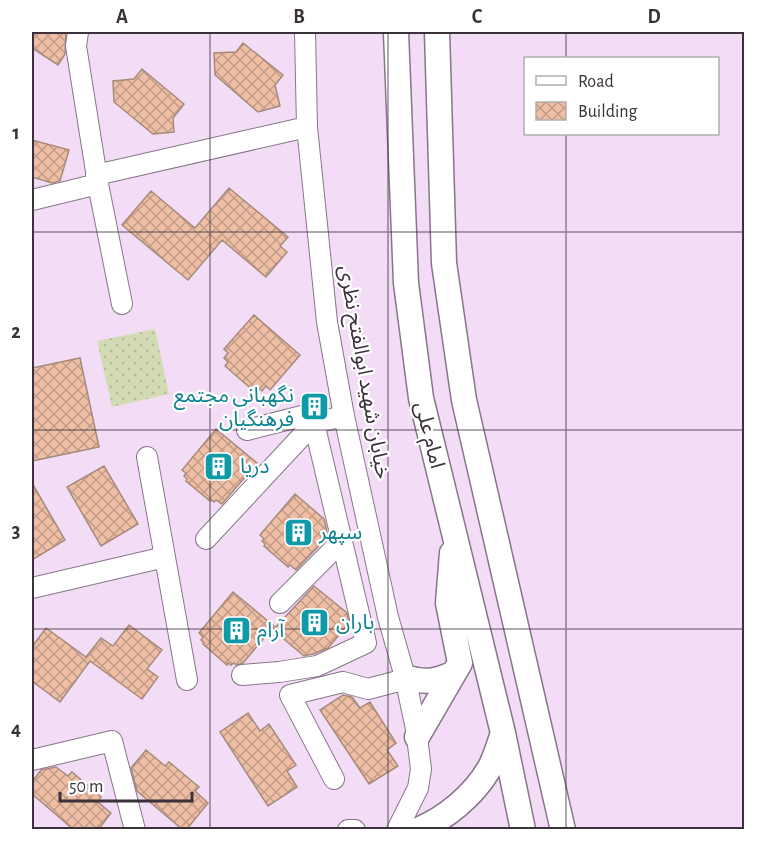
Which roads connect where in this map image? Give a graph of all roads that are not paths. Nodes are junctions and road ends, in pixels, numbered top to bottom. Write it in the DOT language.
graph roads {
  1 [pos="78,32"];
  2 [pos="305,32"];
  3 [pos="396,32"];
  4 [pos="437,32"];
  5 [pos="307,127"];
  6 [pos="97,179"];
  7 [pos="32,200"];
  8 [pos="122,304"];
  9 [pos="344,416"];
  10 [pos="314,423"];
  11 [pos="247,430"];
  12 [pos="147,457"];
  13 [pos="454,530"];
  14 [pos="206,539"];
  15 [pos="342,541"];
  16 [pos="165,557"];
  17 [pos="32,588"];
  18 [pos="280,603"];
  19 [pos="457,668"];
  20 [pos="242,675"];
  21 [pos="405,678"];
  22 [pos="187,680"];
  23 [pos="503,733"];
  24 [pos="417,737"];
  25 [pos="32,760"];
  26 [pos="334,779"];
  27 [pos="135,830"];
  28 [pos="348,830"];
  29 [pos="355,830"];
  30 [pos="397,830"];
  31 [pos="418,830"];
  32 [pos="523,830"];
  33 [pos="563,830"];
  1 -- 6 [label="street"];
  2 -- 5 [label="street, خیابان شهید ابوالفتح نظری"];
  3 -- 13 [label="main road, امام علی"];
  4 -- 33 [label="main road, امام علی"];
  5 -- 6 [label="street"];
  5 -- 9 [label="street, خیابان شهید ابوالفتح نظری"];
  6 -- 7 [label="street"];
  6 -- 8 [label="street"];
  9 -- 10 [label="street"];
  9 -- 21 [label="street, خیابان شهید ابوالفتح نظری"];
  10 -- 11 [label="street"];
  10 -- 14 [label="street"];
  10 -- 15 [label="street"];
  12 -- 16 [label="street"];
  13 -- 19 [label="main road"];
  13 -- 23 [label="main road, امام علی"];
  15 -- 18 [label="street"];
  15 -- 20 [label="street"];
  16 -- 17 [label="street"];
  16 -- 22 [label="street"];
  19 -- 21 [label="main road"];
  19 -- 24 [label="main road"];
  21 -- 24 [label="street, خیابان شهید ابوالفتح نظری"];
  21 -- 26 [label="street"];
  23 -- 31 [label="main road"];
  23 -- 32 [label="main road, امام علی"];
  24 -- 30 [label="street, خیابان شهید ابوالفتح نظری"];
  25 -- 27 [label="street"];
  28 -- 29 [label="street"];
}
